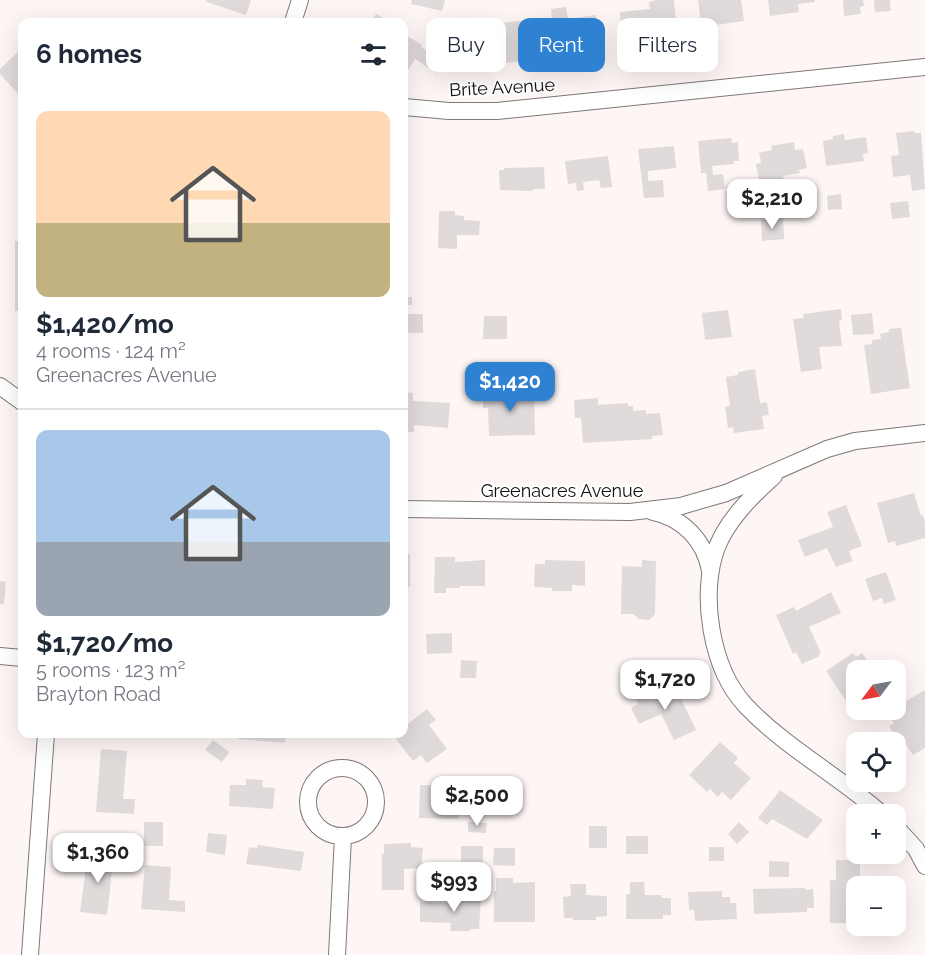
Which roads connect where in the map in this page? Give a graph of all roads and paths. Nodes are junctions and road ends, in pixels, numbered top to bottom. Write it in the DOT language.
graph roads {
  1 [pos="300,0"];
  2 [pos="294,18"];
  3 [pos="925,67"];
  4 [pos="408,107"];
  5 [pos="0,386"];
  6 [pos="18,399"];
  7 [pos="925,432"];
  8 [pos="787,465"];
  9 [pos="408,509"];
  10 [pos="645,510"];
  11 [pos="710,572"];
  12 [pos="0,656"];
  13 [pos="18,658"];
  14 [pos="46,738"];
  15 [pos="869,804"];
  16 [pos="343,837"];
  17 [pos="906,838"];
  18 [pos="925,866"];
  19 [pos="30,955"];
  20 [pos="337,955"];
  1 -- 2 [label="street"];
  3 -- 4 [label="street, Brite Avenue"];
  5 -- 6 [label="street"];
  7 -- 8 [label="street, Greenacres Avenue"];
  8 -- 10 [label="street, Greenacres Avenue"];
  8 -- 11 [label="street"];
  9 -- 10 [label="street, Greenacres Avenue"];
  10 -- 11 [label="street"];
  11 -- 15 [label="street"];
  12 -- 13 [label="street"];
  14 -- 19 [label="street"];
  16 -- 16 [label="street"];
  16 -- 20 [label="street"];
  17 -- 18 [label="street"];
}
